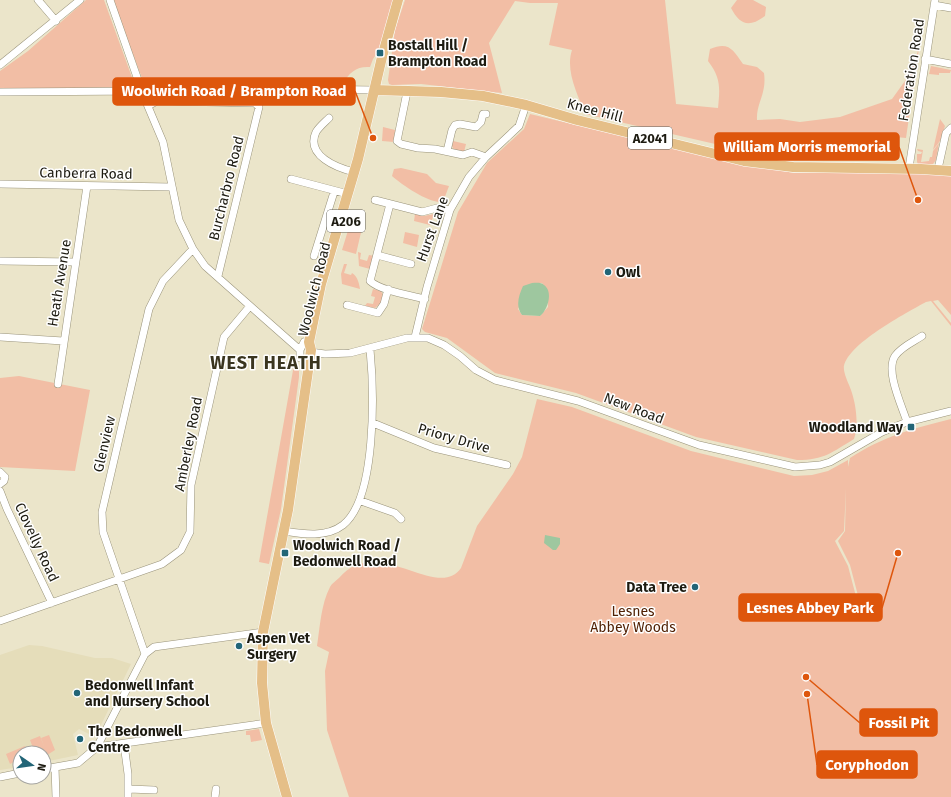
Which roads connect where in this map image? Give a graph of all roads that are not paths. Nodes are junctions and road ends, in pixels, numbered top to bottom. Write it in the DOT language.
graph roads {
  1 [pos="38,0"];
  2 [pos="80,0"];
  3 [pos="110,0"];
  4 [pos="398,0"];
  5 [pos="935,2"];
  6 [pos="951,8"];
  7 [pos="56,21"];
  8 [pos="925,59"];
  9 [pos="951,64"];
  10 [pos="0,65"];
  11 [pos="377,90"];
  12 [pos="143,91"];
  13 [pos="0,92"];
  14 [pos="407,92"];
  15 [pos="526,105"];
  16 [pos="148,106"];
  17 [pos="486,114"];
  18 [pos="329,118"];
  19 [pos="951,128"];
  20 [pos="447,151"];
  21 [pos="486,157"];
  22 [pos="909,168"];
  23 [pos="938,170"];
  24 [pos="354,172"];
  25 [pos="951,172"];
  26 [pos="291,179"];
  27 [pos="0,184"];
  28 [pos="87,186"];
  29 [pos="171,187"];
  30 [pos="348,194"];
  31 [pos="333,195"];
  32 [pos="375,200"];
  33 [pos="390,204"];
  34 [pos="450,210"];
  35 [pos="320,236"];
  36 [pos="334,240"];
  37 [pos="192,249"];
  38 [pos="377,255"];
  39 [pos="314,256"];
  40 [pos="0,261"];
  41 [pos="75,262"];
  42 [pos="411,264"];
  43 [pos="218,276"];
  44 [pos="388,289"];
  45 [pos="425,299"];
  46 [pos="347,305"];
  47 [pos="250,306"];
  48 [pos="922,336"];
  49 [pos="0,337"];
  50 [pos="415,337"];
  51 [pos="63,341"];
  52 [pos="304,342"];
  53 [pos="370,349"];
  54 [pos="300,350"];
  55 [pos="310,351"];
  56 [pos="300,358"];
  57 [pos="58,384"];
  58 [pos="951,411"];
  59 [pos="907,422"];
  60 [pos="373,423"];
  61 [pos="507,465"];
  62 [pos="0,472"];
  63 [pos="0,484"];
  64 [pos="0,491"];
  65 [pos="360,501"];
  66 [pos="402,519"];
  67 [pos="284,531"];
  68 [pos="119,579"];
  69 [pos="52,603"];
  70 [pos="0,621"];
  71 [pos="263,632"];
  72 [pos="145,654"];
  73 [pos="266,723"];
  74 [pos="124,744"];
  75 [pos="97,747"];
  76 [pos="55,767"];
  77 [pos="52,768"];
  78 [pos="12,775"];
  79 [pos="0,777"];
  80 [pos="129,789"];
  81 [pos="154,790"];
  82 [pos="56,797"];
  83 [pos="128,797"];
  84 [pos="287,797"];
  1 -- 7 [label="street"];
  2 -- 7 [label="street"];
  3 -- 12 [label="street"];
  4 -- 11 [label="main road, Woolwich Road / A206"];
  5 -- 6 [label="street"];
  5 -- 8 [label="street, Federation Road"];
  7 -- 10 [label="street"];
  8 -- 9 [label="street"];
  8 -- 22 [label="street, Federation Road"];
  11 -- 12 [label="street"];
  11 -- 14 [label="main road, Knee Hill / A2041"];
  11 -- 24 [label="main road, Woolwich Road / A206"];
  11 -- 55 [label="main road, Woolwich Road / A206"];
  12 -- 13 [label="street"];
  12 -- 16 [label="street"];
  14 -- 15 [label="main road, Knee Hill / A2041"];
  14 -- 20 [label="street"];
  15 -- 21 [label="street, Hurst Lane"];
  15 -- 22 [label="main road, Knee Hill / A2041"];
  16 -- 29 [label="street"];
  16 -- 43 [label="street, Burcharbro Road"];
  17 -- 20 [label="street"];
  18 -- 24 [label="street"];
  19 -- 23 [label="street"];
  20 -- 21 [label="street"];
  21 -- 34 [label="street, Hurst Lane"];
  22 -- 23 [label="main road, Knee Hill / A2041"];
  23 -- 25 [label="main road, Knee Hill / A2041"];
  24 -- 30 [label="main road, Woolwich Road / A206"];
  26 -- 31 [label="street"];
  27 -- 28 [label="street, Canberra Road"];
  28 -- 29 [label="street, Canberra Road"];
  28 -- 41 [label="street, Heath Avenue"];
  29 -- 37 [label="street"];
  30 -- 31 [label="street"];
  30 -- 36 [label="main road, Woolwich Road / A206"];
  31 -- 35 [label="street"];
  32 -- 33 [label="street"];
  33 -- 34 [label="street"];
  33 -- 38 [label="street"];
  34 -- 45 [label="street, Hurst Lane"];
  35 -- 36 [label="street"];
  35 -- 39 [label="street"];
  36 -- 55 [label="main road, Woolwich Road / A206"];
  37 -- 43 [label="street"];
  37 -- 68 [label="street, Glenview"];
  38 -- 42 [label="street"];
  38 -- 44 [label="street"];
  40 -- 41 [label="street"];
  41 -- 51 [label="street, Heath Avenue"];
  43 -- 47 [label="street"];
  44 -- 45 [label="street"];
  44 -- 46 [label="street"];
  45 -- 50 [label="street, Hurst Lane"];
  47 -- 54 [label="street"];
  47 -- 68 [label="street, Amberley Road"];
  48 -- 59 [label="street"];
  49 -- 51 [label="street"];
  50 -- 53 [label="street, New Road"];
  50 -- 59 [label="street, New Road"];
  51 -- 57 [label="street, Heath Avenue"];
  52 -- 54 [label="street"];
  53 -- 55 [label="street, New Road"];
  53 -- 60 [label="street"];
  54 -- 56 [label="street"];
  55 -- 67 [label="main road, Woolwich Road / A206"];
  58 -- 59 [label="street, New Road"];
  60 -- 61 [label="street, Priory Drive"];
  60 -- 65 [label="street"];
  62 -- 63 [label="street"];
  64 -- 69 [label="street, Clovelly Road"];
  65 -- 66 [label="street"];
  65 -- 67 [label="street"];
  67 -- 71 [label="main road, Woolwich Road / A206"];
  68 -- 69 [label="street, Amberley Road"];
  68 -- 72 [label="street, Glenview"];
  69 -- 70 [label="street, Amberley Road"];
  71 -- 72 [label="street"];
  71 -- 73 [label="main road, Woolwich Road / A206"];
  72 -- 75 [label="street"];
  73 -- 74 [label="street"];
  73 -- 84 [label="main road, Woolwich Road / A206"];
  74 -- 75 [label="street"];
  74 -- 80 [label="street"];
  75 -- 76 [label="street"];
  76 -- 77 [label="street"];
  76 -- 82 [label="street"];
  78 -- 79 [label="street"];
  80 -- 81 [label="street"];
  80 -- 83 [label="street"];
}
